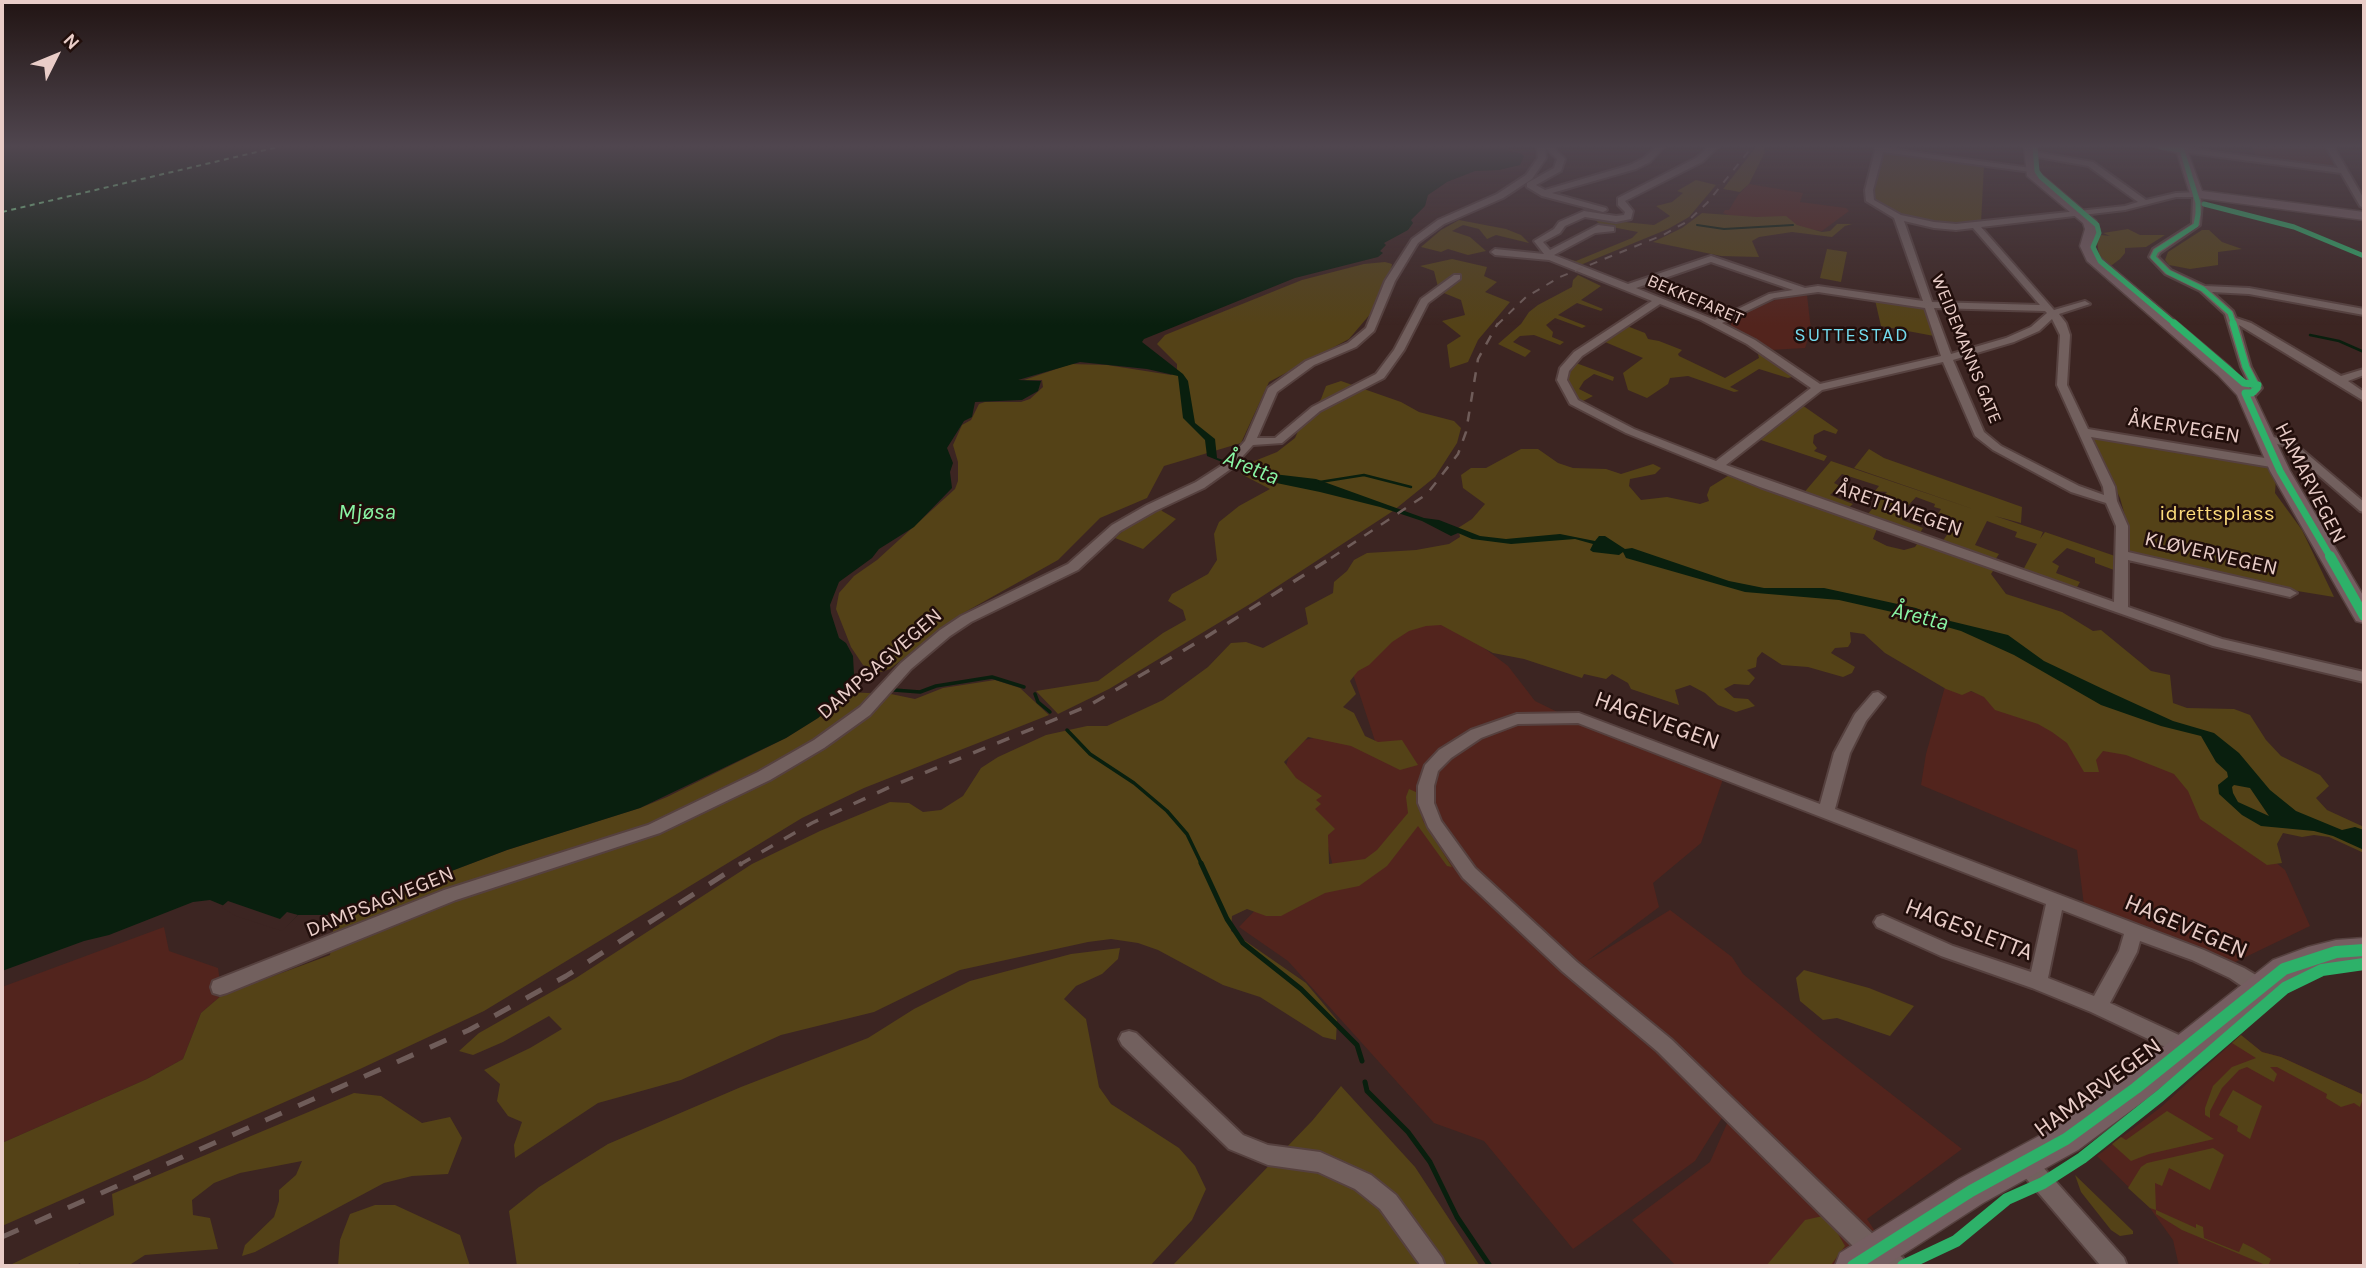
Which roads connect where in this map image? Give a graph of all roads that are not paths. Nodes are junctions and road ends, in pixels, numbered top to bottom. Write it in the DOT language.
graph roads {
  1 [pos="1477,206"];
  2 [pos="1590,206"];
  3 [pos="1624,206"];
  4 [pos="1877,206"];
  5 [pos="2071,206"];
  6 [pos="2121,206"];
  7 [pos="2198,206"];
  8 [pos="2289,206"];
  9 [pos="2078,212"];
  10 [pos="2364,216"];
  11 [pos="1628,217"];
  12 [pos="1898,217"];
  13 [pos="1975,225"];
  14 [pos="1596,231"];
  15 [pos="1495,252"];
  16 [pos="1550,256"];
  17 [pos="1457,277"];
  18 [pos="1626,288"];
  19 [pos="2203,289"];
  20 [pos="1803,290"];
  21 [pos="1658,301"];
  22 [pos="2085,304"];
  23 [pos="1927,305"];
  24 [pos="2051,311"];
  25 [pos="2364,312"];
  26 [pos="2233,320"];
  27 [pos="1715,323"];
  28 [pos="1947,359"];
  29 [pos="2364,372"];
  30 [pos="2340,380"];
  31 [pos="1818,388"];
  32 [pos="2247,397"];
  33 [pos="2364,398"];
  34 [pos="2084,432"];
  35 [pos="2266,438"];
  36 [pos="1250,442"];
  37 [pos="2277,464"];
  38 [pos="1717,466"];
  39 [pos="2111,501"];
  40 [pos="2364,508"];
  41 [pos="2123,555"];
  42 [pos="2290,593"];
  43 [pos="2122,609"];
  44 [pos="2364,616"];
  45 [pos="2364,677"];
  46 [pos="1878,696"];
  47 [pos="1826,811"];
  48 [pos="2055,901"];
  49 [pos="1883,922"];
  50 [pos="2134,931"];
  51 [pos="2364,950"];
  52 [pos="2038,982"];
  53 [pos="220,987"];
  54 [pos="2259,987"];
  55 [pos="2098,1006"];
  56 [pos="1129,1039"];
  57 [pos="2188,1048"];
  58 [pos="2025,1162"];
  59 [pos="1874,1261"];
  60 [pos="1434,1266"];
  61 [pos="2116,1266"];
  1 -- 36 [label="street, DAMPSAGVEGEN"];
  2 -- 11 [label="street"];
  3 -- 11 [label="street"];
  4 -- 12 [label="street"];
  5 -- 9 [label="main road"];
  6 -- 9 [label="street"];
  7 -- 19 [label="street"];
  8 -- 10 [label="main road"];
  9 -- 13 [label="street"];
  9 -- 32 [label="main road"];
  11 -- 16 [label="street"];
  12 -- 13 [label="street"];
  12 -- 23 [label="street, WEIDEMANNS GATE"];
  13 -- 24 [label="street"];
  14 -- 16 [label="street"];
  15 -- 16 [label="street, BEKKEFARET"];
  16 -- 18 [label="street, BEKKEFARET"];
  17 -- 36 [label="street"];
  18 -- 20 [label="street"];
  18 -- 21 [label="street, BEKKEFARET"];
  19 -- 25 [label="street"];
  19 -- 26 [label="street"];
  20 -- 23 [label="street"];
  20 -- 27 [label="street"];
  21 -- 27 [label="street, BEKKEFARET"];
  21 -- 38 [label="street, ÅRETTAVEGEN"];
  22 -- 24 [label="street"];
  23 -- 24 [label="street"];
  23 -- 28 [label="street, WEIDEMANNS GATE"];
  24 -- 28 [label="street"];
  24 -- 34 [label="street"];
  26 -- 30 [label="street"];
  26 -- 32 [label="street"];
  27 -- 31 [label="street, BEKKEFARET"];
  28 -- 31 [label="street"];
  28 -- 39 [label="street, WEIDEMANNS GATE"];
  29 -- 30 [label="street"];
  30 -- 33 [label="street"];
  31 -- 38 [label="street"];
  32 -- 35 [label="main road, HAMARVEGEN"];
  34 -- 37 [label="street, ÅKERVEGEN"];
  34 -- 39 [label="street"];
  35 -- 37 [label="main road, HAMARVEGEN"];
  35 -- 40 [label="street"];
  36 -- 53 [label="street, DAMPSAGVEGEN"];
  37 -- 44 [label="main road, HAMARVEGEN"];
  38 -- 43 [label="street, ÅRETTAVEGEN"];
  39 -- 41 [label="street"];
  41 -- 42 [label="street, KLØVERVEGEN"];
  41 -- 43 [label="street"];
  43 -- 45 [label="street, ÅRETTAVEGEN"];
  46 -- 47 [label="street"];
  47 -- 48 [label="street, HAGEVEGEN"];
  47 -- 59 [label="street, HAGEVEGEN"];
  48 -- 50 [label="street, HAGEVEGEN"];
  48 -- 52 [label="street, HAGESLETTA"];
  49 -- 52 [label="street, HAGESLETTA"];
  50 -- 54 [label="street, HAGEVEGEN"];
  50 -- 55 [label="street"];
  51 -- 54 [label="main road, HAMARVEGEN"];
  52 -- 55 [label="street, HAGESLETTA"];
  54 -- 57 [label="main road, HAMARVEGEN"];
  55 -- 57 [label="street, HAGESLETTA"];
  56 -- 60 [label="street"];
  57 -- 58 [label="main road, HAMARVEGEN"];
  58 -- 59 [label="main road, HAMARVEGEN"];
  58 -- 61 [label="street"];
}
